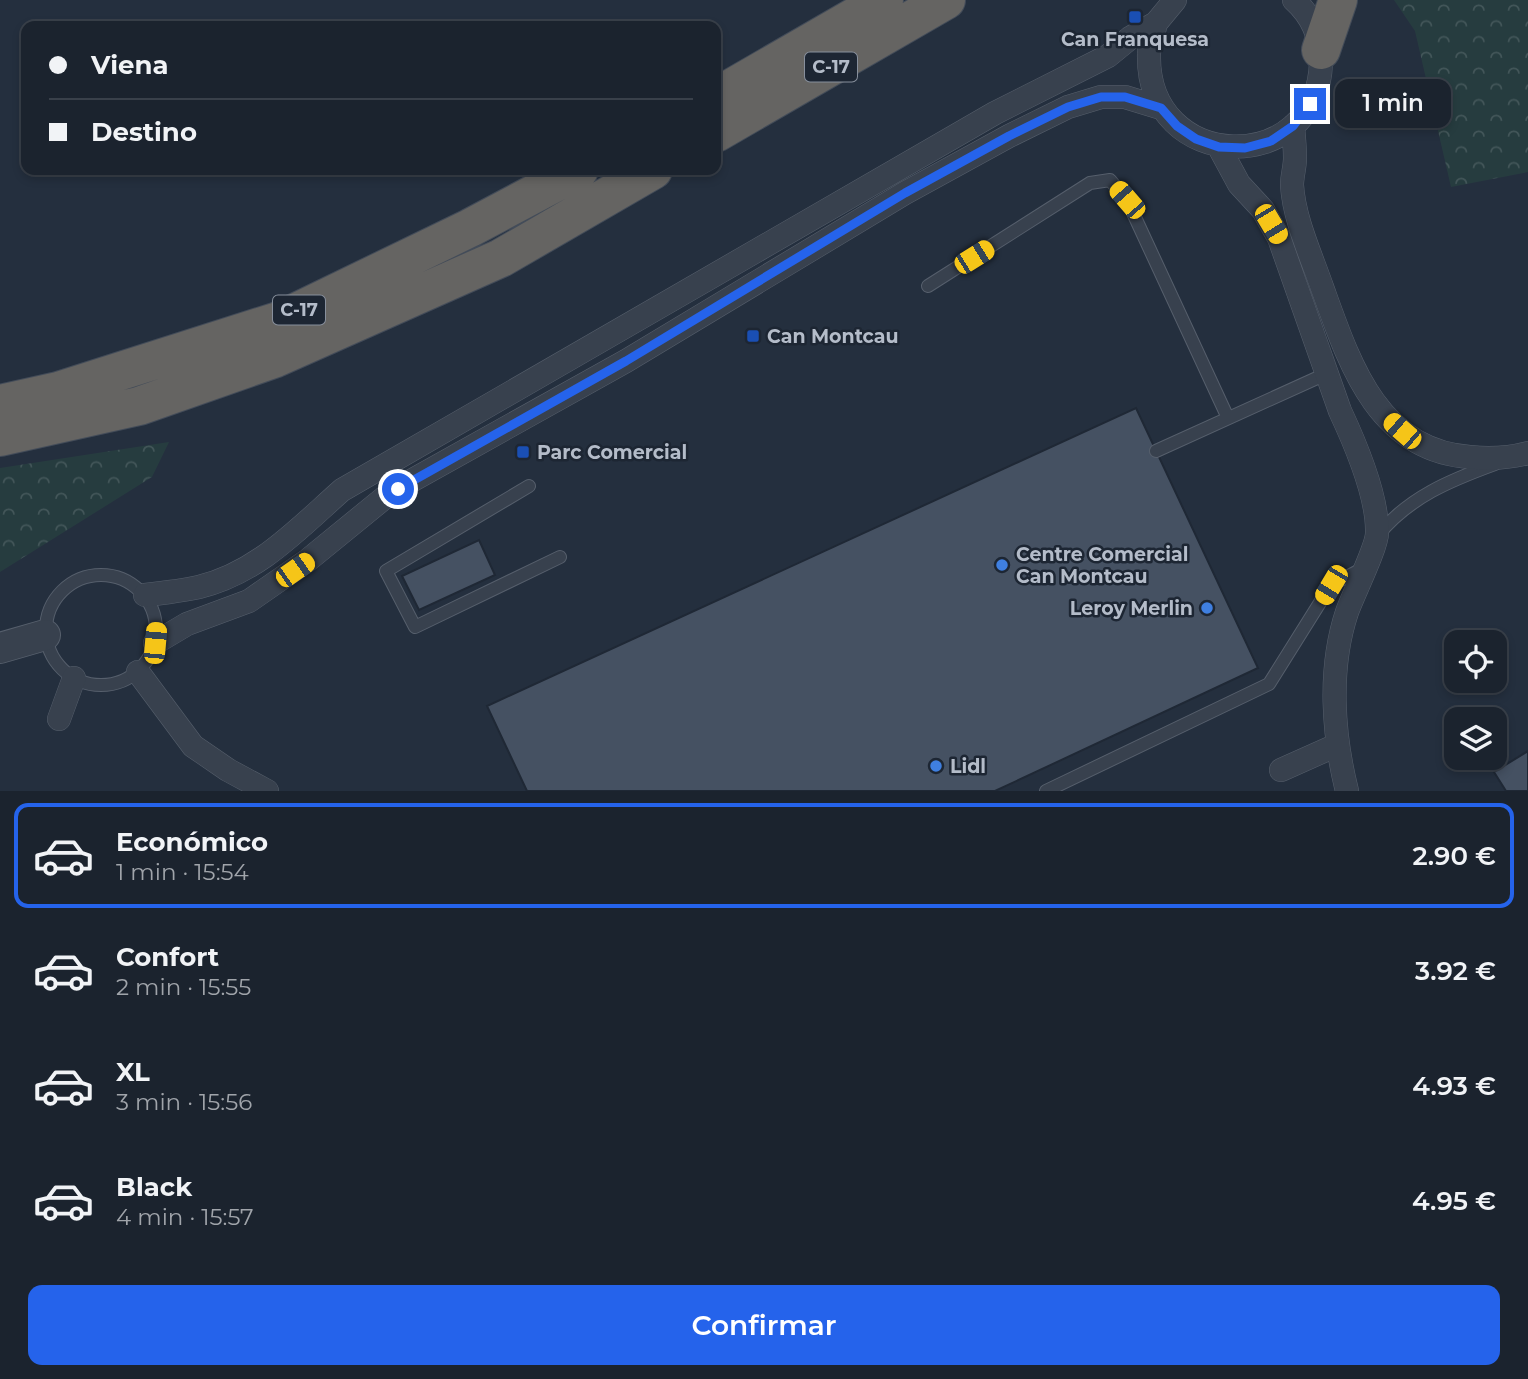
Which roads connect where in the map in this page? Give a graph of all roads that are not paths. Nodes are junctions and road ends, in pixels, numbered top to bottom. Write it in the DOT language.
graph roads {
  1 [pos="884,0"];
  2 [pos="946,0"];
  3 [pos="1175,0"];
  4 [pos="1294,0"];
  5 [pos="1338,0"];
  6 [pos="1156,23"];
  7 [pos="1321,50"];
  8 [pos="721,94"];
  9 [pos="1161,108"];
  10 [pos="1293,126"];
  11 [pos="721,130"];
  12 [pos="1219,147"];
  13 [pos="570,175"];
  14 [pos="644,175"];
  15 [pos="928,286"];
  16 [pos="1328,373"];
  17 [pos="0,404"];
  18 [pos="1228,418"];
  19 [pos="0,437"];
  20 [pos="1156,451"];
  21 [pos="1523,454"];
  22 [pos="529,486"];
  23 [pos="1377,535"];
  24 [pos="560,558"];
  25 [pos="1364,568"];
  26 [pos="145,595"];
  27 [pos="45,635"];
  28 [pos="155,643"];
  29 [pos="0,648"];
  30 [pos="138,671"];
  31 [pos="74,678"];
  32 [pos="59,719"];
  33 [pos="1337,744"];
  34 [pos="1282,770"];
  35 [pos="267,791"];
  36 [pos="1046,791"];
  37 [pos="1347,791"];
  1 -- 8 [label="highway, C-17"];
  2 -- 11 [label="highway, C-17"];
  3 -- 6 [label="street"];
  4 -- 7 [label="street"];
  5 -- 7 [label="highway"];
  6 -- 9 [label="street"];
  6 -- 26 [label="street"];
  7 -- 10 [label="street"];
  9 -- 12 [label="street"];
  9 -- 28 [label="street"];
  10 -- 12 [label="street"];
  10 -- 21 [label="street"];
  12 -- 16 [label="street"];
  13 -- 17 [label="highway, C-17"];
  14 -- 19 [label="highway, C-17"];
  15 -- 18 [label="lane"];
  16 -- 18 [label="lane"];
  16 -- 23 [label="street"];
  18 -- 20 [label="lane"];
  21 -- 23 [label="lane"];
  22 -- 24 [label="lane"];
  23 -- 25 [label="street"];
  25 -- 33 [label="street"];
  25 -- 36 [label="lane"];
  26 -- 27 [label="lane"];
  26 -- 28 [label="lane"];
  27 -- 29 [label="street"];
  27 -- 31 [label="lane"];
  28 -- 30 [label="lane"];
  30 -- 31 [label="lane"];
  30 -- 35 [label="street"];
  31 -- 32 [label="street"];
  33 -- 34 [label="street"];
  33 -- 37 [label="street"];
}
